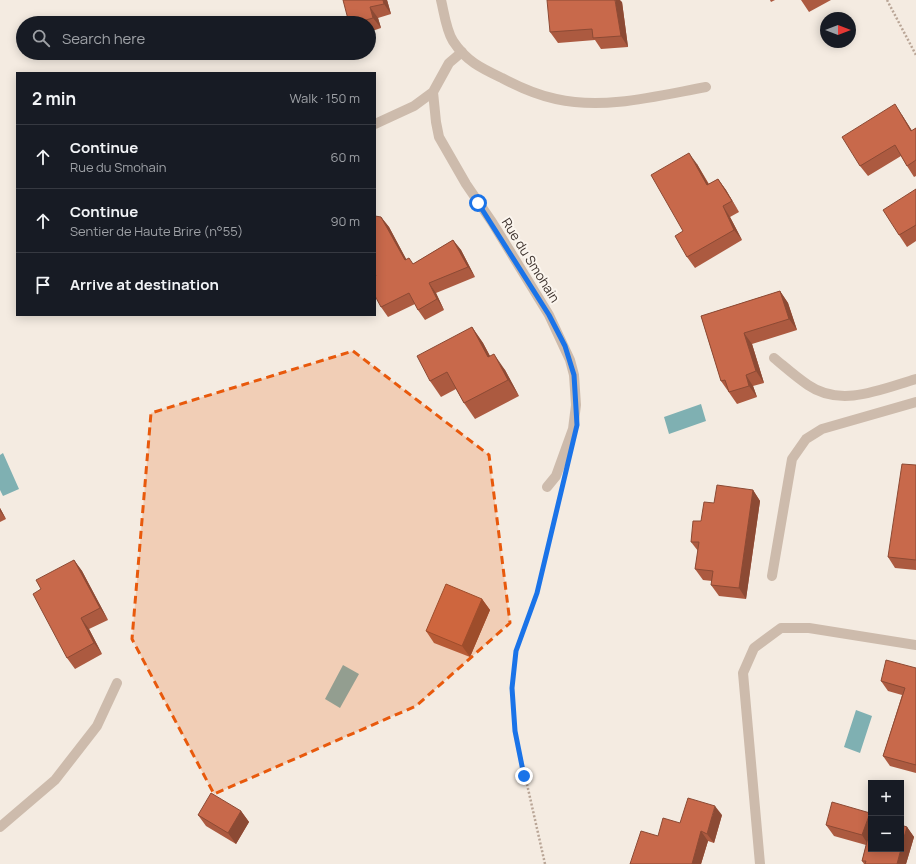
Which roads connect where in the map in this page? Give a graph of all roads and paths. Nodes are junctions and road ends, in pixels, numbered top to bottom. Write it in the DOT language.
graph roads {
  1 [pos="441,0"];
  2 [pos="887,0"];
  3 [pos="462,52"];
  4 [pos="916,54"];
  5 [pos="706,87"];
  6 [pos="433,92"];
  7 [pos="376,124"];
  8 [pos="774,358"];
  9 [pos="916,379"];
  10 [pos="916,402"];
  11 [pos="548,487"];
  12 [pos="559,502"];
  13 [pos="772,576"];
  14 [pos="916,645"];
  15 [pos="117,683"];
  16 [pos="0,827"];
  17 [pos="545,864"];
  18 [pos="760,864"];
  1 -- 3 [label="street"];
  2 -- 4 [label="path"];
  3 -- 5 [label="street"];
  3 -- 6 [label="street"];
  6 -- 7 [label="street"];
  6 -- 11 [label="street, Rue du Smohain"];
  8 -- 9 [label="street"];
  10 -- 13 [label="street"];
  12 -- 17 [label="path"];
  14 -- 18 [label="street"];
  15 -- 16 [label="street"];
}
